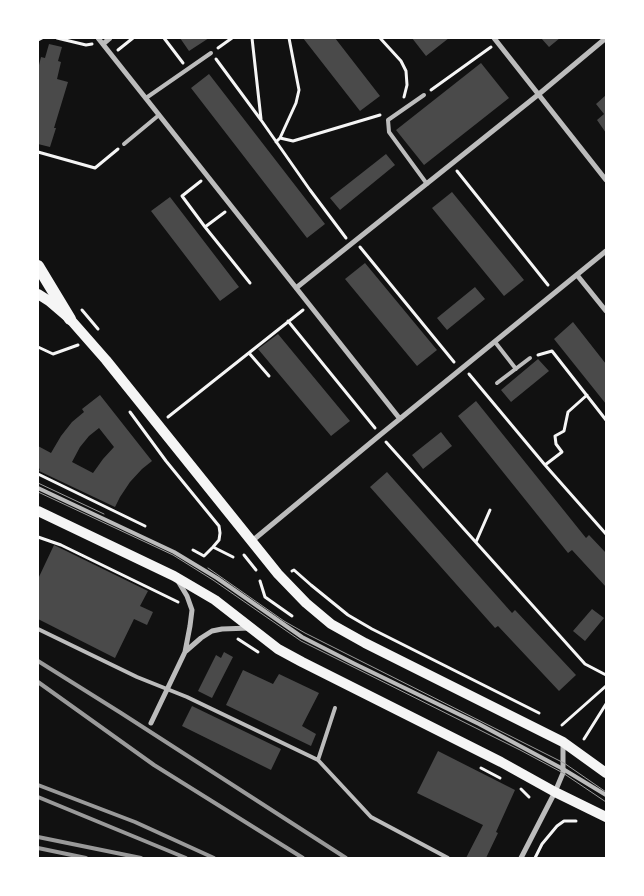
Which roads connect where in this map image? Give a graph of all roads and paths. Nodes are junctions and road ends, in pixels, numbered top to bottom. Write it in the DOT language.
graph roads {
  1 [pos="42,38"];
  2 [pos="57,38"];
  3 [pos="98,38"];
  4 [pos="110,38"];
  5 [pos="133,38"];
  6 [pos="164,38"];
  7 [pos="232,38"];
  8 [pos="252,38"];
  9 [pos="289,38"];
  10 [pos="380,38"];
  11 [pos="606,38"];
  12 [pos="38,40"];
  13 [pos="496,40"];
  14 [pos="103,44"];
  15 [pos="211,53"];
  16 [pos="112,55"];
  17 [pos="188,70"];
  18 [pos="539,94"];
  19 [pos="424,95"];
  20 [pos="146,98"];
  21 [pos="403,99"];
  22 [pos="386,113"];
  23 [pos="159,115"];
  24 [pos="261,120"];
  25 [pos="280,138"];
  26 [pos="276,142"];
  27 [pos="124,144"];
  28 [pos="38,152"];
  29 [pos="451,164"];
  30 [pos="208,176"];
  31 [pos="606,180"];
  32 [pos="427,184"];
  33 [pos="232,207"];
  34 [pos="205,227"];
  35 [pos="353,242"];
  36 [pos="606,251"];
  37 [pos="38,266"];
  38 [pos="577,276"];
  39 [pos="250,283"];
  40 [pos="296,288"];
  41 [pos="38,294"];
  42 [pos="554,294"];
  43 [pos="309,305"];
  44 [pos="606,311"];
  45 [pos="70,319"];
  46 [pos="288,321"];
  47 [pos="495,342"];
  48 [pos="80,344"];
  49 [pos="38,347"];
  50 [pos="249,352"];
  51 [pos="530,358"];
  52 [pos="462,369"];
  53 [pos="516,369"];
  54 [pos="269,376"];
  55 [pos="498,384"];
  56 [pos="587,395"];
  57 [pos="126,407"];
  58 [pos="168,417"];
  59 [pos="400,420"];
  60 [pos="606,420"];
  61 [pos="380,435"];
  62 [pos="545,465"];
  63 [pos="38,474"];
  64 [pos="38,488"];
  65 [pos="490,510"];
  66 [pos="38,511"];
  67 [pos="147,527"];
  68 [pos="606,532"];
  69 [pos="38,537"];
  70 [pos="252,541"];
  71 [pos="476,542"];
  72 [pos="213,547"];
  73 [pos="188,548"];
  74 [pos="244,555"];
  75 [pos="232,558"];
  76 [pos="294,570"];
  77 [pos="259,573"];
  78 [pos="174,576"];
  79 [pos="260,582"];
  80 [pos="192,610"];
  81 [pos="292,616"];
  82 [pos="250,628"];
  83 [pos="38,629"];
  84 [pos="185,652"];
  85 [pos="606,675"];
  86 [pos="606,686"];
  87 [pos="167,689"];
  88 [pos="606,704"];
  89 [pos="335,708"];
  90 [pos="539,713"];
  91 [pos="151,723"];
  92 [pos="562,725"];
  93 [pos="584,739"];
  94 [pos="563,742"];
  95 [pos="318,760"];
  96 [pos="563,768"];
  97 [pos="606,773"];
  98 [pos="555,792"];
  99 [pos="606,795"];
  100 [pos="606,817"];
  101 [pos="576,821"];
  102 [pos="448,858"];
  103 [pos="522,858"];
  104 [pos="535,858"];
  1 -- 12 [label="path"];
  2 -- 14 [label="path"];
  3 -- 14 [label="street"];
  4 -- 14 [label="street"];
  5 -- 16 [label="path"];
  6 -- 17 [label="path"];
  7 -- 15 [label="path"];
  8 -- 24 [label="path"];
  9 -- 25 [label="path"];
  10 -- 21 [label="path"];
  11 -- 18 [label="street"];
  13 -- 18 [label="street"];
  13 -- 19 [label="path"];
  14 -- 16 [label="street"];
  15 -- 17 [label="lane"];
  15 -- 24 [label="path"];
  16 -- 20 [label="street"];
  17 -- 20 [label="lane"];
  18 -- 29 [label="street"];
  18 -- 31 [label="street"];
  19 -- 32 [label="lane"];
  20 -- 23 [label="street"];
  22 -- 25 [label="path"];
  23 -- 27 [label="lane"];
  23 -- 30 [label="street"];
  24 -- 26 [label="path"];
  25 -- 26 [label="path"];
  26 -- 35 [label="path"];
  27 -- 28 [label="path"];
  29 -- 32 [label="street"];
  29 -- 42 [label="path"];
  30 -- 33 [label="street"];
  30 -- 34 [label="path"];
  32 -- 35 [label="street"];
  33 -- 34 [label="path"];
  33 -- 40 [label="street"];
  34 -- 39 [label="path"];
  35 -- 40 [label="street"];
  35 -- 52 [label="path"];
  36 -- 38 [label="street"];
  37 -- 45 [label="main road"];
  38 -- 42 [label="street"];
  38 -- 44 [label="street"];
  40 -- 43 [label="street"];
  41 -- 45 [label="main road"];
  42 -- 47 [label="street"];
  43 -- 46 [label="path"];
  43 -- 59 [label="street"];
  45 -- 70 [label="main road"];
  46 -- 50 [label="path"];
  46 -- 61 [label="path"];
  47 -- 52 [label="street"];
  47 -- 53 [label="lane"];
  48 -- 49 [label="path"];
  50 -- 54 [label="path"];
  50 -- 58 [label="path"];
  51 -- 53 [label="lane"];
  51 -- 56 [label="path"];
  52 -- 59 [label="street"];
  52 -- 62 [label="path"];
  53 -- 55 [label="lane"];
  56 -- 60 [label="path"];
  56 -- 62 [label="path"];
  57 -- 72 [label="path"];
  59 -- 61 [label="street"];
  61 -- 70 [label="street"];
  61 -- 71 [label="path"];
  62 -- 68 [label="path"];
  63 -- 67 [label="path"];
  64 -- 96 [label="lane"];
  65 -- 71 [label="path"];
  66 -- 78 [label="main road"];
  69 -- 80 [label="path"];
  70 -- 94 [label="main road"];
  71 -- 85 [label="path"];
  72 -- 73 [label="path"];
  72 -- 75 [label="path"];
  74 -- 77 [label="path"];
  76 -- 90 [label="path"];
  78 -- 80 [label="street"];
  78 -- 82 [label="main road"];
  79 -- 81 [label="path"];
  80 -- 84 [label="street"];
  82 -- 84 [label="street"];
  82 -- 98 [label="main road"];
  83 -- 87 [label="lane"];
  84 -- 87 [label="street"];
  86 -- 92 [label="path"];
  87 -- 91 [label="street"];
  87 -- 95 [label="lane"];
  88 -- 93 [label="path"];
  89 -- 95 [label="lane"];
  94 -- 96 [label="street"];
  94 -- 97 [label="main road"];
  95 -- 102 [label="lane"];
  96 -- 98 [label="street"];
  96 -- 99 [label="lane"];
  98 -- 100 [label="main road"];
  98 -- 103 [label="street"];
  101 -- 104 [label="path"];
}
